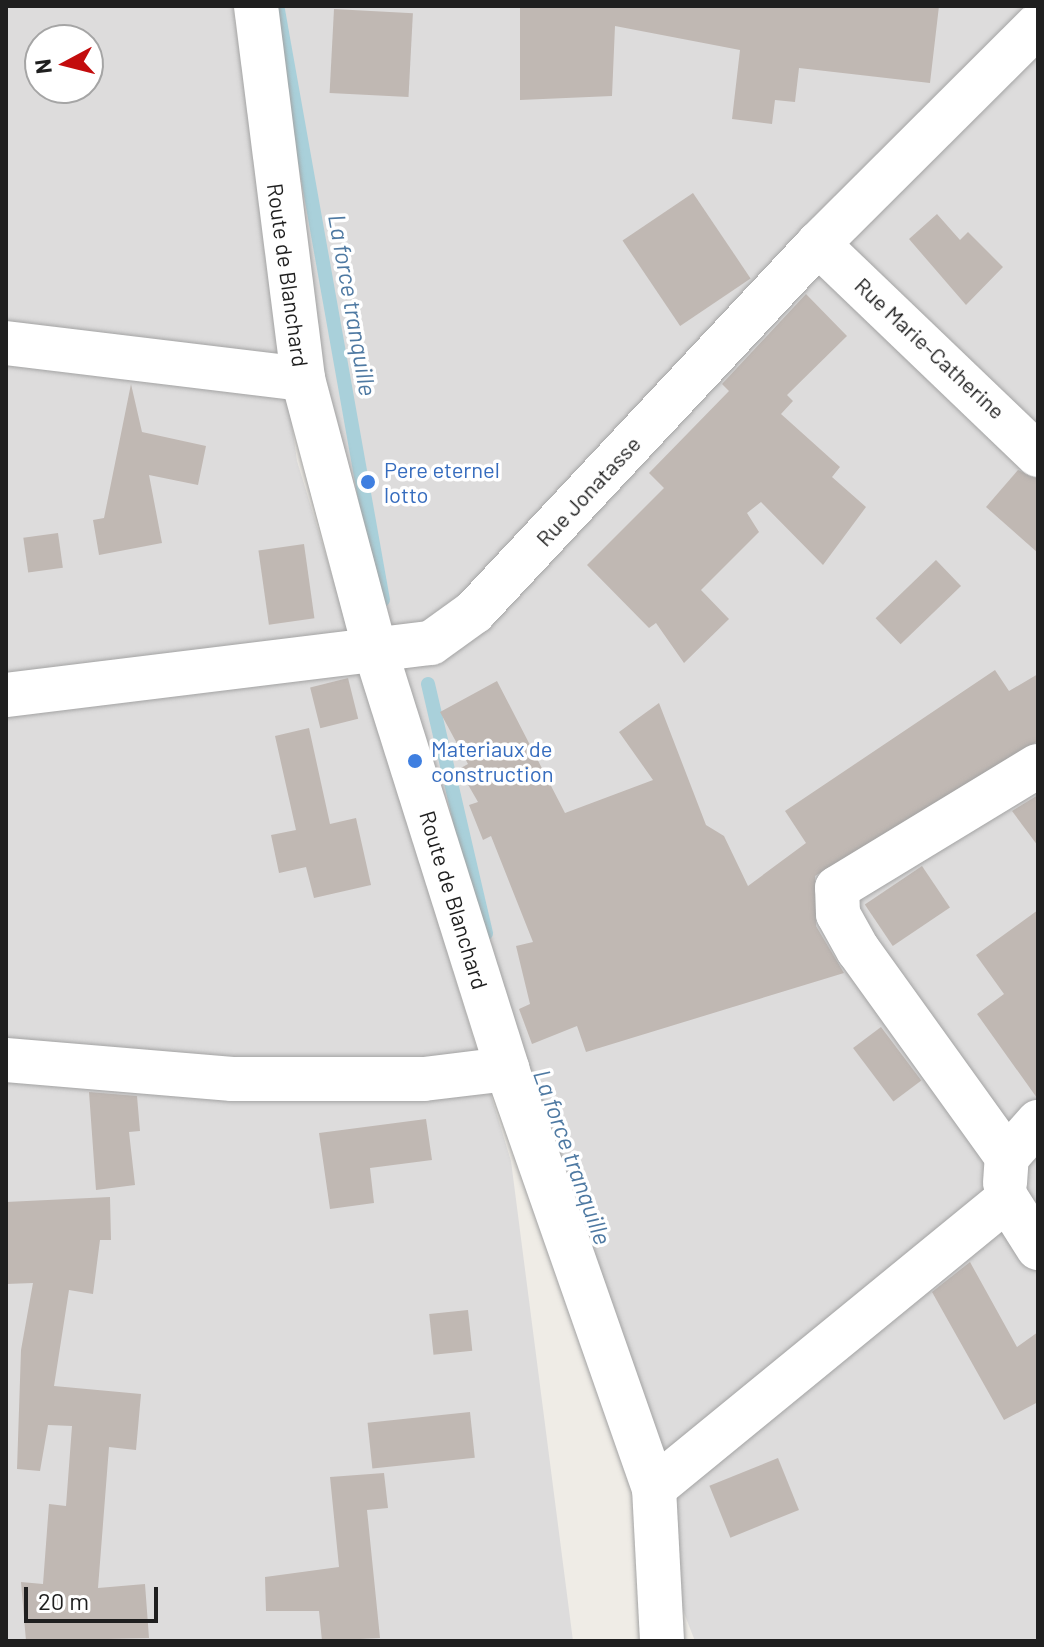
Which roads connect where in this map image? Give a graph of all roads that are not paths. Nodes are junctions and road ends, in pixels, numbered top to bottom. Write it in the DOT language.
graph roads {
  1 [pos="256,6"];
  2 [pos="1038,25"];
  3 [pos="818,244"];
  4 [pos="6,343"];
  5 [pos="303,379"];
  6 [pos="1038,455"];
  7 [pos="374,646"];
  8 [pos="6,695"];
  9 [pos="1038,766"];
  10 [pos="6,1060"];
  11 [pos="507,1069"];
  12 [pos="1038,1122"];
  13 [pos="1007,1178"];
  14 [pos="1038,1248"];
  15 [pos="654,1488"];
  16 [pos="662,1641"];
  1 -- 5 [label="street, Route de Blanchard"];
  2 -- 3 [label="street, Rue Jonatasse"];
  3 -- 6 [label="street, Rue Marie-Catherine"];
  3 -- 7 [label="street, Rue Jonatasse"];
  4 -- 5 [label="street"];
  5 -- 7 [label="street, Route de Blanchard"];
  7 -- 8 [label="street, Rue Jonatasse"];
  7 -- 11 [label="street, Route de Blanchard"];
  9 -- 13 [label="street"];
  10 -- 11 [label="street"];
  11 -- 15 [label="street, Route de Blanchard"];
  12 -- 13 [label="street"];
  13 -- 14 [label="street"];
  13 -- 15 [label="street"];
  15 -- 16 [label="street, Route de Blanchard"];
}
